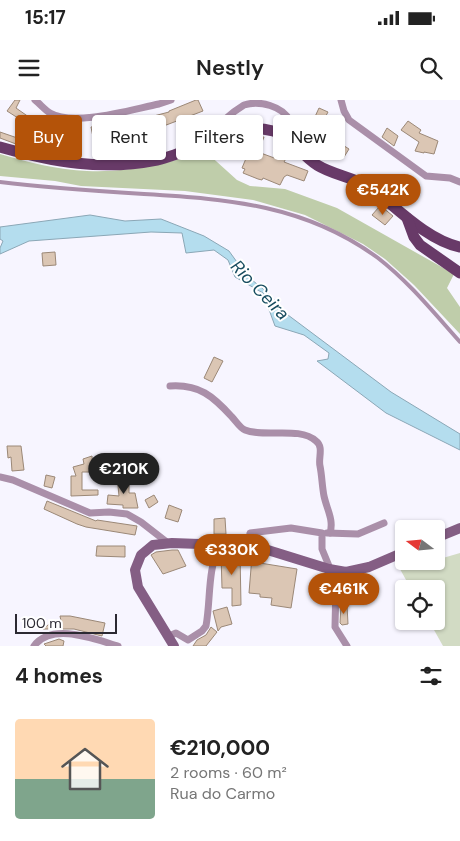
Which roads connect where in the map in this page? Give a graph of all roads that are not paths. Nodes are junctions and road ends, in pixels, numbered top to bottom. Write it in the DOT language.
graph roads {
  1 [pos="35,100"];
  2 [pos="171,100"];
  3 [pos="341,100"];
  4 [pos="231,115"];
  5 [pos="286,115"];
  6 [pos="0,147"];
  7 [pos="176,155"];
  8 [pos="311,160"];
  9 [pos="0,182"];
  10 [pos="460,182"];
  11 [pos="408,218"];
  12 [pos="429,233"];
  13 [pos="414,237"];
  14 [pos="460,247"];
  15 [pos="460,273"];
  16 [pos="460,342"];
  17 [pos="170,386"];
  18 [pos="0,477"];
  19 [pos="384,523"];
  20 [pos="460,528"];
  21 [pos="322,533"];
  22 [pos="330,533"];
  23 [pos="445,534"];
  24 [pos="168,543"];
  25 [pos="220,544"];
  26 [pos="248,546"];
  27 [pos="395,556"];
  28 [pos="329,569"];
  29 [pos="169,636"];
  30 [pos="34,646"];
  31 [pos="118,646"];
  32 [pos="174,646"];
  33 [pos="347,646"];
  1 -- 2 [label="street"];
  3 -- 10 [label="street"];
  4 -- 5 [label="street"];
  6 -- 7 [label="main road"];
  8 -- 11 [label="main road"];
  9 -- 16 [label="lane"];
  11 -- 12 [label="main road"];
  11 -- 13 [label="main road"];
  12 -- 13 [label="main road"];
  12 -- 14 [label="main road"];
  13 -- 15 [label="main road"];
  17 -- 22 [label="street"];
  18 -- 24 [label="street"];
  19 -- 22 [label="street"];
  20 -- 23 [label="main road"];
  21 -- 22 [label="street"];
  21 -- 26 [label="street"];
  21 -- 28 [label="street"];
  24 -- 25 [label="main road"];
  24 -- 29 [label="main road"];
  25 -- 26 [label="main road"];
  25 -- 29 [label="street"];
  26 -- 28 [label="main road"];
  27 -- 28 [label="main road"];
  28 -- 33 [label="street"];
  29 -- 32 [label="main road"];
  30 -- 31 [label="street"];
}
